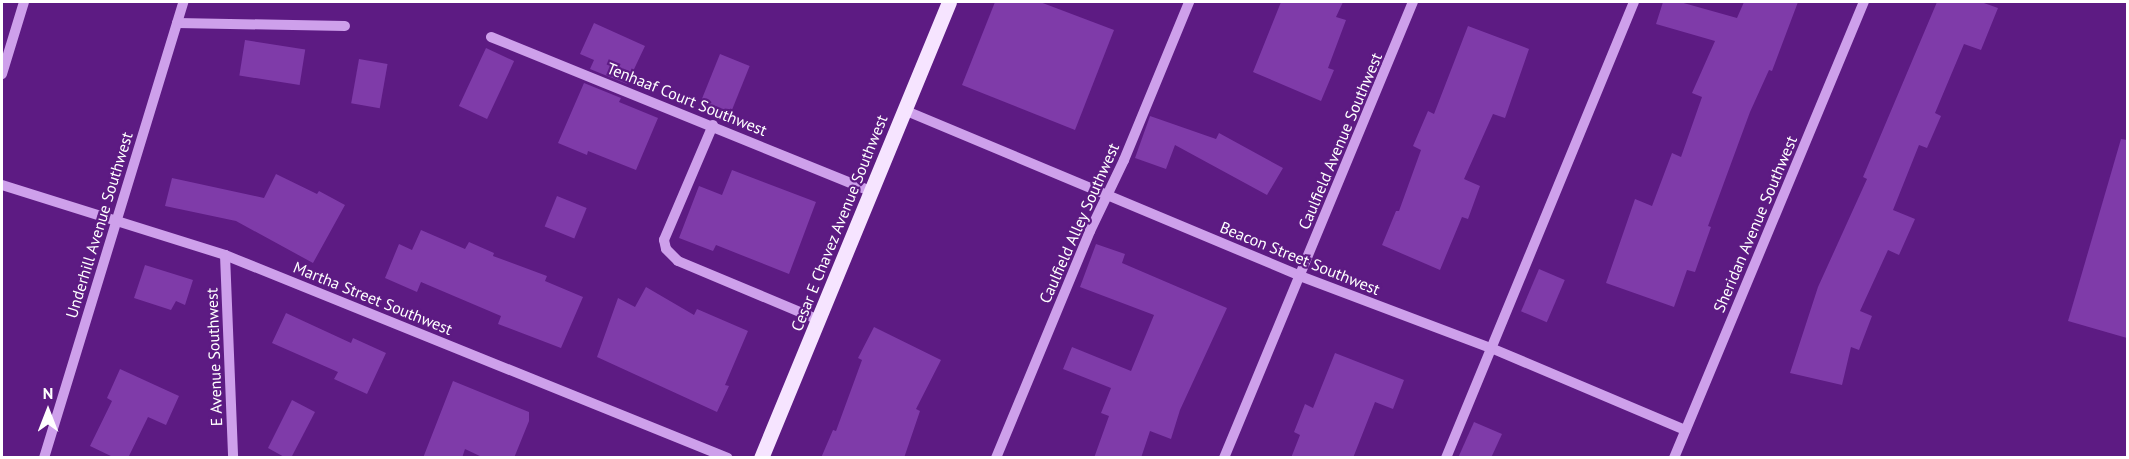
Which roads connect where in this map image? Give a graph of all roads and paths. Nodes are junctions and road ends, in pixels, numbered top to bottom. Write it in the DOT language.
graph roads {
  1 [pos="24,2"];
  2 [pos="183,2"];
  3 [pos="949,2"];
  4 [pos="1189,2"];
  5 [pos="1413,2"];
  6 [pos="1634,2"];
  7 [pos="1864,2"];
  8 [pos="177,23"];
  9 [pos="345,26"];
  10 [pos="491,37"];
  11 [pos="2,74"];
  12 [pos="904,110"];
  13 [pos="713,125"];
  14 [pos="2,185"];
  15 [pos="871,192"];
  16 [pos="1106,195"];
  17 [pos="116,220"];
  18 [pos="225,255"];
  19 [pos="1300,276"];
  20 [pos="819,320"];
  21 [pos="1491,348"];
  22 [pos="1685,430"];
  23 [pos="44,458"];
  24 [pos="233,458"];
  25 [pos="728,458"];
  26 [pos="761,458"];
  27 [pos="996,458"];
  28 [pos="1224,458"];
  29 [pos="1446,458"];
  30 [pos="1674,458"];
  1 -- 11 [label="street"];
  2 -- 8 [label="street, Underhill Avenue Southwest"];
  3 -- 12 [label="main road, Cesar E Chavez Avenue Southwest"];
  4 -- 16 [label="street, Caulfield Alley Southwest"];
  5 -- 19 [label="street, Caulfield Avenue Southwest"];
  6 -- 21 [label="street"];
  7 -- 22 [label="street, Sheridan Avenue Southwest"];
  8 -- 9 [label="street"];
  8 -- 17 [label="street, Underhill Avenue Southwest"];
  10 -- 13 [label="street, Tenhaaf Court Southwest"];
  12 -- 15 [label="main road, Cesar E Chavez Avenue Southwest"];
  12 -- 16 [label="street, Beacon Street Southwest"];
  13 -- 15 [label="street, Tenhaaf Court Southwest"];
  13 -- 20 [label="street"];
  14 -- 17 [label="street, Martha Street Southwest"];
  15 -- 20 [label="main road, Cesar E Chavez Avenue Southwest"];
  16 -- 19 [label="street, Beacon Street Southwest"];
  16 -- 27 [label="street, Caulfield Alley Southwest"];
  17 -- 18 [label="street, Martha Street Southwest"];
  17 -- 23 [label="street, Underhill Avenue Southwest"];
  18 -- 24 [label="street, E Avenue Southwest"];
  18 -- 25 [label="street, Martha Street Southwest"];
  19 -- 21 [label="street, Beacon Street Southwest"];
  19 -- 28 [label="street, Caulfield Avenue Southwest"];
  20 -- 26 [label="main road, Cesar E Chavez Avenue Southwest"];
  21 -- 22 [label="street, Beacon Street Southwest"];
  21 -- 29 [label="street"];
  22 -- 30 [label="street, Sheridan Avenue Southwest"];
}
